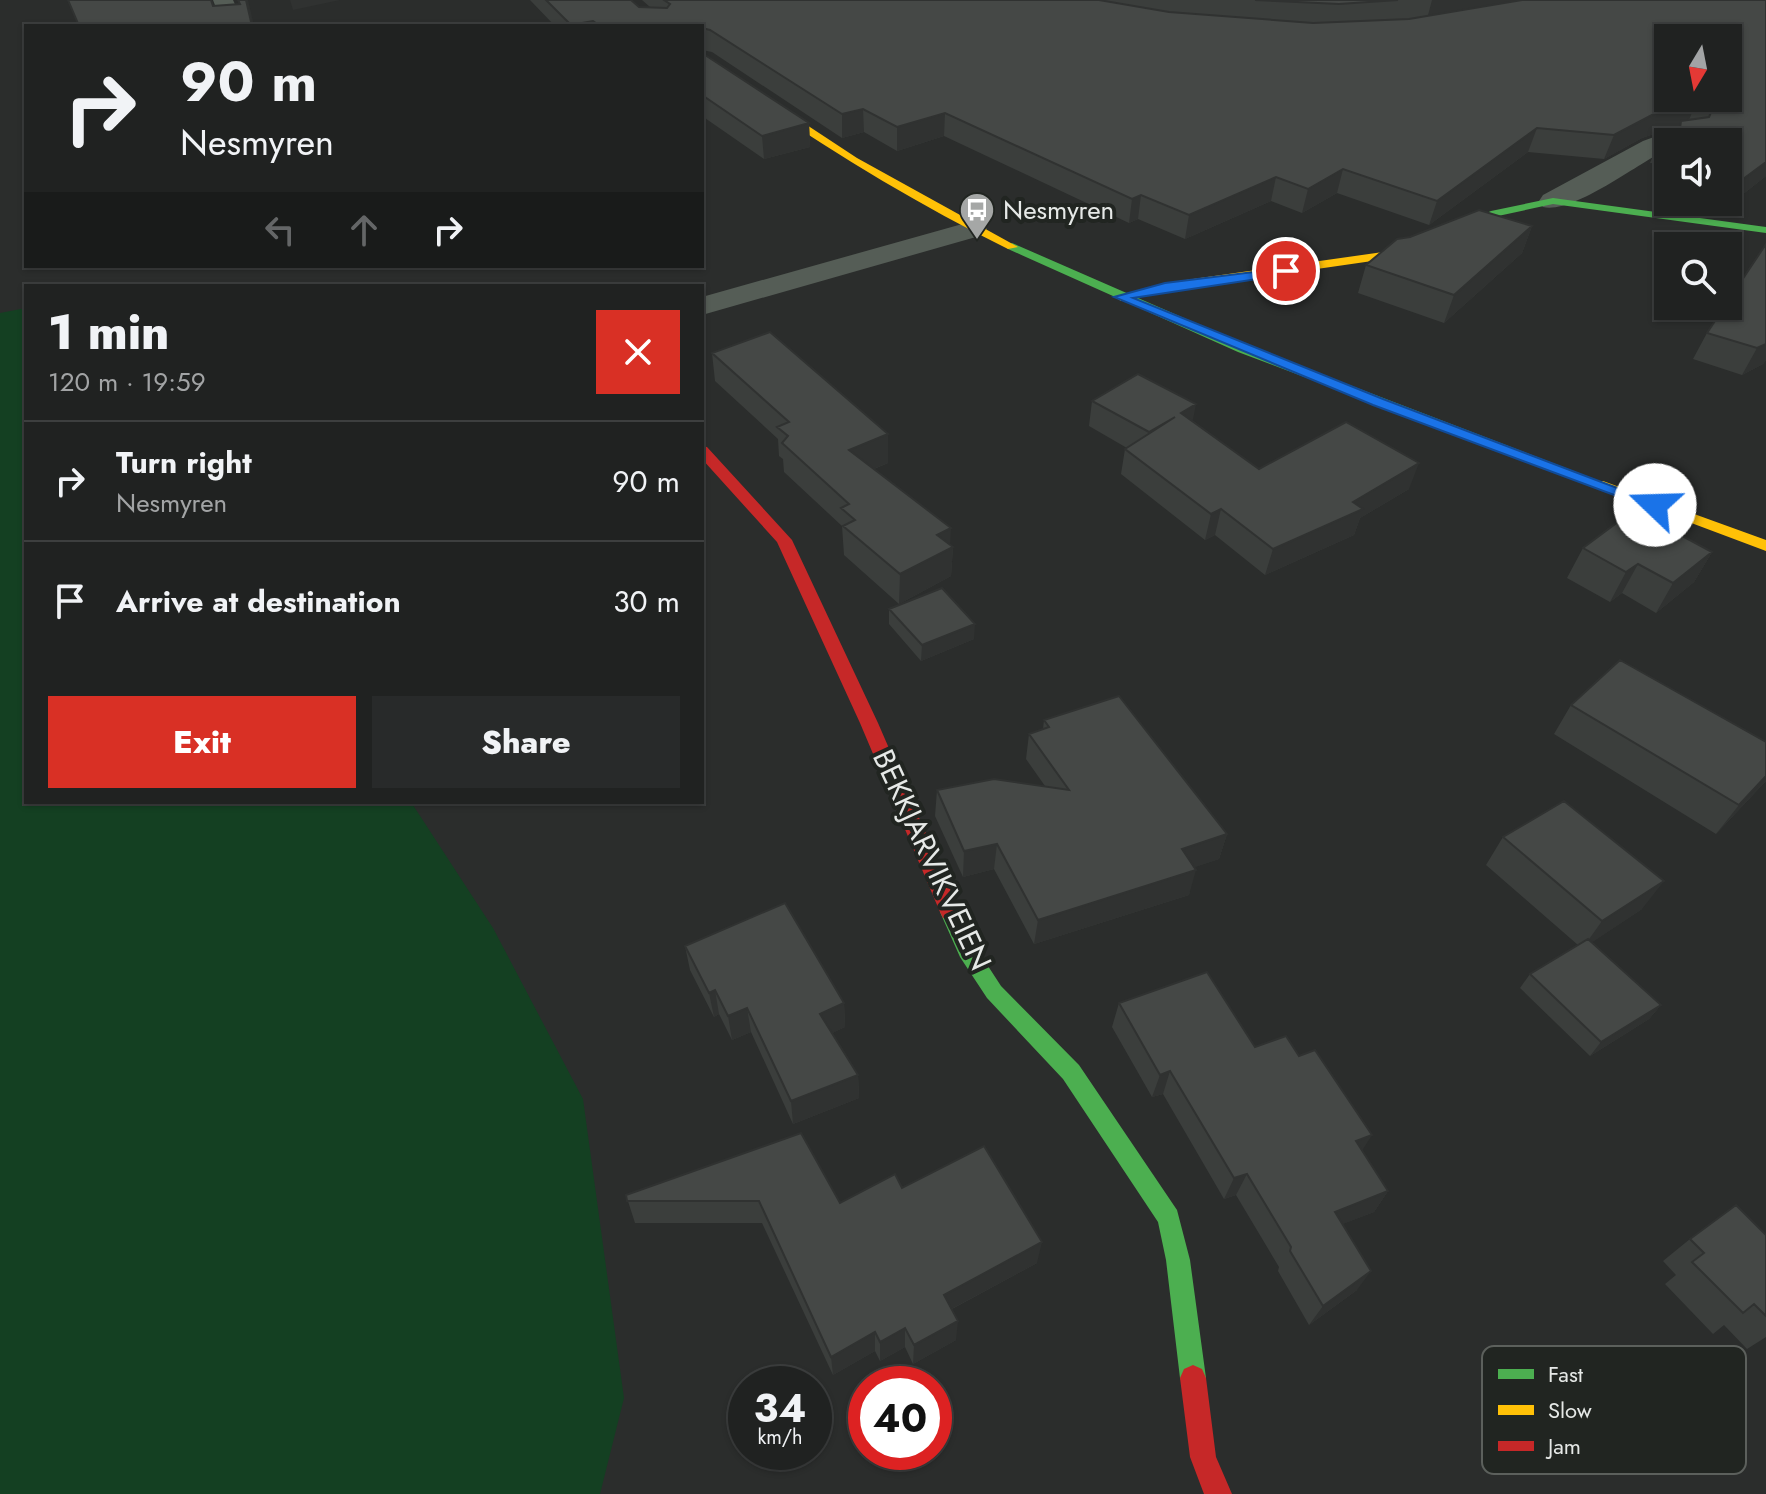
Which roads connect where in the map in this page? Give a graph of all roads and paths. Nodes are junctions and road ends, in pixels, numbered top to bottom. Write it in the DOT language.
graph roads {
  1 [pos="223,0"];
  2 [pos="233,24"];
  3 [pos="704,60"];
  4 [pos="1654,144"];
  5 [pos="1553,201"];
  6 [pos="973,229"];
  7 [pos="1766,230"];
  8 [pos="1121,297"];
  9 [pos="704,305"];
  10 [pos="704,452"];
  11 [pos="1766,546"];
  12 [pos="1218,1494"];
  1 -- 2 [label="street"];
  3 -- 6 [label="street"];
  4 -- 5 [label="street"];
  5 -- 7 [label="street"];
  5 -- 8 [label="street"];
  6 -- 8 [label="street"];
  6 -- 9 [label="street"];
  8 -- 11 [label="street"];
  10 -- 12 [label="street, BEKKJARVIKVEIEN"];
}
